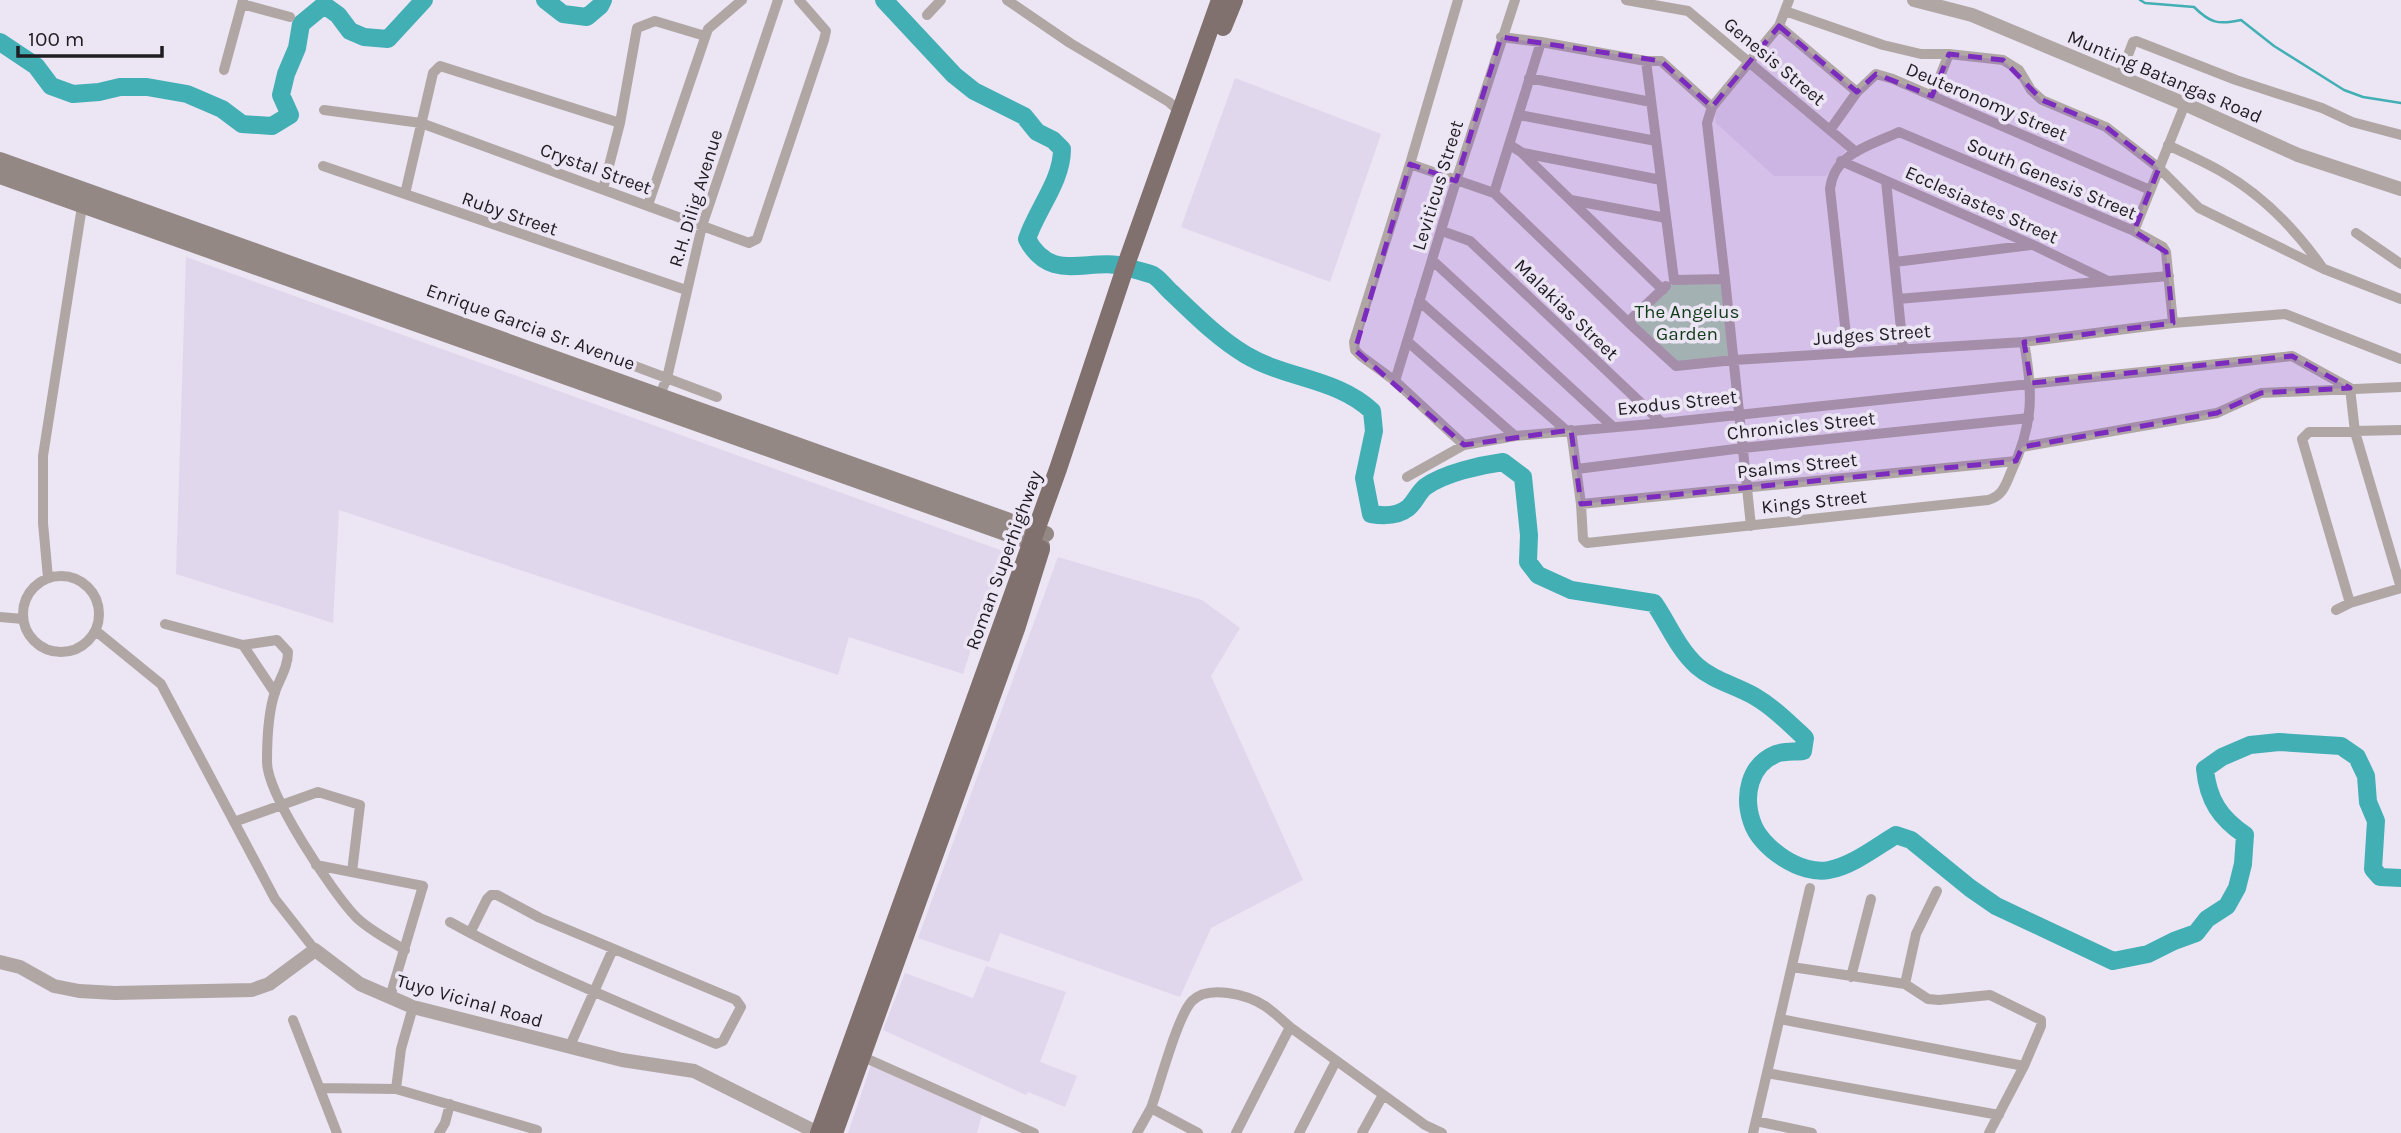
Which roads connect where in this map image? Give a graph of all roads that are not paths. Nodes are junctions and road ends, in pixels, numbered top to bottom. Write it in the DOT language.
graph roads {
  1 [pos="741,0"];
  2 [pos="778,0"];
  3 [pos="799,0"];
  4 [pos="941,0"];
  5 [pos="1007,0"];
  6 [pos="1220,0"];
  7 [pos="1234,0"];
  8 [pos="1458,0"];
  9 [pos="1514,0"];
  10 [pos="1626,0"];
  11 [pos="1914,0"];
  12 [pos="242,2"];
  13 [pos="1786,3"];
  14 [pos="927,15"];
  15 [pos="290,17"];
  16 [pos="1779,26"];
  17 [pos="705,36"];
  18 [pos="1502,37"];
  19 [pos="1541,42"];
  20 [pos="1949,54"];
  21 [pos="1646,61"];
  22 [pos="1750,63"];
  23 [pos="224,70"];
  24 [pos="2120,76"];
  25 [pos="1529,78"];
  26 [pos="1857,92"];
  27 [pos="1932,96"];
  28 [pos="1651,102"];
  29 [pos="2185,104"];
  30 [pos="1712,107"];
  31 [pos="324,110"];
  32 [pos="1181,113"];
  33 [pos="1519,115"];
  34 [pos="421,123"];
  35 [pos="621,123"];
  36 [pos="1830,130"];
  37 [pos="2401,135"];
  38 [pos="1656,141"];
  39 [pos="1510,145"];
  40 [pos="2168,145"];
  41 [pos="1521,152"];
  42 [pos="1856,152"];
  43 [pos="0,160"];
  44 [pos="1841,161"];
  45 [pos="1410,164"];
  46 [pos="323,166"];
  47 [pos="2159,168"];
  48 [pos="0,176"];
  49 [pos="1661,180"];
  50 [pos="1456,181"];
  51 [pos="1886,181"];
  52 [pos="603,189"];
  53 [pos="2401,189"];
  54 [pos="2150,190"];
  55 [pos="1494,193"];
  56 [pos="405,194"];
  57 [pos="84,198"];
  58 [pos="1571,200"];
  59 [pos="648,205"];
  60 [pos="1666,218"];
  61 [pos="702,226"];
  62 [pos="1441,231"];
  63 [pos="2134,232"];
  64 [pos="2356,233"];
  65 [pos="2033,245"];
  66 [pos="1432,260"];
  67 [pos="1132,261"];
  68 [pos="1895,262"];
  69 [pos="2401,264"];
  70 [pos="2323,269"];
  71 [pos="2169,276"];
  72 [pos="1725,279"];
  73 [pos="1674,280"];
  74 [pos="2108,281"];
  75 [pos="686,290"];
  76 [pos="1663,290"];
  77 [pos="1898,299"];
  78 [pos="2401,299"];
  79 [pos="1419,301"];
  80 [pos="1628,322"];
  81 [pos="2174,323"];
  82 [pos="1407,341"];
  83 [pos="2024,342"];
  84 [pos="1903,349"];
  85 [pos="1848,353"];
  86 [pos="616,359"];
  87 [pos="2401,359"];
  88 [pos="1734,360"];
  89 [pos="667,378"];
  90 [pos="1395,381"];
  91 [pos="2031,383"];
  92 [pos="2401,387"];
  93 [pos="2350,388"];
  94 [pos="716,397"];
  95 [pos="657,401"];
  96 [pos="1741,413"];
  97 [pos="2029,418"];
  98 [pos="1662,423"];
  99 [pos="1612,426"];
  100 [pos="2401,430"];
  101 [pos="1569,431"];
  102 [pos="2356,432"];
  103 [pos="1515,436"];
  104 [pos="1464,445"];
  105 [pos="2022,447"];
  106 [pos="1743,448"];
  107 [pos="2016,461"];
  108 [pos="1577,469"];
  109 [pos="1407,477"];
  110 [pos="1747,488"];
  111 [pos="1581,504"];
  112 [pos="1751,526"];
  113 [pos="1039,538"];
  114 [pos="48,578"];
  115 [pos="2401,588"];
  116 [pos="2350,603"];
  117 [pos="2336,610"];
  118 [pos="0,617"];
  119 [pos="23,619"];
  120 [pos="165,624"];
  121 [pos="96,631"];
  122 [pos="243,645"];
  123 [pos="275,693"];
  124 [pos="283,804"];
  125 [pos="234,822"];
  126 [pos="316,865"];
  127 [pos="352,872"];
  128 [pos="1810,888"];
  129 [pos="1937,891"];
  130 [pos="1871,899"];
  131 [pos="450,922"];
  132 [pos="470,933"];
  133 [pos="613,949"];
  134 [pos="315,950"];
  135 [pos="405,950"];
  136 [pos="0,962"];
  137 [pos="1792,967"];
  138 [pos="1851,976"];
  139 [pos="1905,984"];
  140 [pos="594,990"];
  141 [pos="390,997"];
  142 [pos="413,1007"];
  143 [pos="1780,1019"];
  144 [pos="293,1020"];
  145 [pos="1290,1027"];
  146 [pos="569,1048"];
  147 [pos="861,1056"];
  148 [pos="1336,1061"];
  149 [pos="2024,1066"];
  150 [pos="1767,1073"];
  151 [pos="321,1088"];
  152 [pos="396,1089"];
  153 [pos="1383,1095"];
  154 [pos="450,1104"];
  155 [pos="1151,1108"];
  156 [pos="1999,1115"];
  157 [pos="1756,1121"];
  158 [pos="511,1128"];
  159 [pos="1423,1129"];
  160 [pos="537,1130"];
  161 [pos="337,1133"];
  162 [pos="439,1133"];
  163 [pos="819,1133"];
  164 [pos="834,1133"];
  165 [pos="1034,1133"];
  166 [pos="1137,1133"];
  167 [pos="1198,1133"];
  168 [pos="1236,1133"];
  169 [pos="1299,1133"];
  170 [pos="1362,1133"];
  171 [pos="1442,1133"];
  172 [pos="1754,1133"];
  173 [pos="1812,1133"];
  174 [pos="1989,1133"];
  1 -- 17 [label="street"];
  2 -- 61 [label="street, R.H. Dilig Avenue"];
  3 -- 61 [label="street, Crystal Street"];
  4 -- 14 [label="street"];
  5 -- 32 [label="street"];
  6 -- 32 [label="main road, Roman Superhighway"];
  7 -- 67 [label="main road, Roman Superhighway"];
  8 -- 45 [label="street"];
  9 -- 18 [label="street, Leviticus Street"];
  10 -- 22 [label="street, Genesis Street"];
  11 -- 24 [label="street, Munting Batangas Road"];
  12 -- 15 [label="street"];
  12 -- 23 [label="street"];
  13 -- 16 [label="street"];
  13 -- 20 [label="street"];
  16 -- 22 [label="street"];
  16 -- 26 [label="street"];
  17 -- 35 [label="street"];
  17 -- 59 [label="street"];
  18 -- 19 [label="street"];
  18 -- 50 [label="street, Leviticus Street"];
  19 -- 21 [label="street"];
  19 -- 25 [label="street"];
  20 -- 27 [label="street"];
  20 -- 47 [label="street"];
  21 -- 28 [label="street"];
  21 -- 30 [label="street"];
  22 -- 30 [label="street"];
  22 -- 36 [label="street, Genesis Street"];
  24 -- 29 [label="street, Munting Batangas Road"];
  24 -- 37 [label="street"];
  25 -- 28 [label="street"];
  25 -- 33 [label="street"];
  26 -- 27 [label="street, Deuteronomy Street"];
  26 -- 36 [label="street, Deuteronomy Street"];
  27 -- 54 [label="street, Deuteronomy Street"];
  28 -- 38 [label="street"];
  29 -- 40 [label="street"];
  29 -- 53 [label="street, Munting Batangas Road"];
  30 -- 72 [label="street"];
  31 -- 34 [label="street, Crystal Street"];
  32 -- 67 [label="main road, Roman Superhighway"];
  33 -- 38 [label="street"];
  33 -- 39 [label="street"];
  34 -- 35 [label="street"];
  34 -- 52 [label="street, Crystal Street"];
  34 -- 56 [label="street"];
  35 -- 52 [label="street"];
  36 -- 42 [label="street, Genesis Street"];
  38 -- 49 [label="street"];
  39 -- 41 [label="street"];
  39 -- 55 [label="street"];
  40 -- 47 [label="street"];
  40 -- 70 [label="street"];
  41 -- 49 [label="street"];
  41 -- 58 [label="street"];
  42 -- 44 [label="street, South Genesis Street"];
  42 -- 63 [label="street, South Genesis Street"];
  43 -- 57 [label="main road, Enrique Garcia Sr. Avenue"];
  44 -- 51 [label="street, Ecclesiastes Street"];
  44 -- 85 [label="street"];
  45 -- 50 [label="street, Judges Street"];
  45 -- 90 [label="street"];
  46 -- 56 [label="street, Ruby Street"];
  47 -- 54 [label="street"];
  47 -- 70 [label="street"];
  48 -- 57 [label="main road, Enrique Garcia Sr. Avenue"];
  49 -- 60 [label="street"];
  50 -- 55 [label="street, Judges Street"];
  50 -- 62 [label="street, Leviticus Street"];
  51 -- 65 [label="street, Ecclesiastes Street"];
  51 -- 68 [label="street"];
  52 -- 59 [label="street, Crystal Street"];
  54 -- 63 [label="street"];
  55 -- 80 [label="street, Judges Street"];
  56 -- 75 [label="street, Ruby Street"];
  57 -- 95 [label="main road, Enrique Garcia Sr. Avenue"];
  57 -- 114 [label="street"];
  58 -- 60 [label="street"];
  58 -- 76 [label="street"];
  59 -- 61 [label="street, Crystal Street"];
  60 -- 73 [label="street"];
  61 -- 75 [label="street, R.H. Dilig Avenue"];
  62 -- 66 [label="street, Leviticus Street"];
  62 -- 98 [label="street, Malakias Street"];
  63 -- 71 [label="street, South Genesis Street"];
  64 -- 69 [label="street"];
  65 -- 68 [label="street"];
  65 -- 74 [label="street, Ecclesiastes Street"];
  66 -- 79 [label="street, Leviticus Street"];
  66 -- 99 [label="street"];
  67 -- 113 [label="main road, Roman Superhighway"];
  68 -- 77 [label="street"];
  70 -- 78 [label="street"];
  71 -- 74 [label="street"];
  71 -- 81 [label="street, South Genesis Street"];
  72 -- 73 [label="street"];
  72 -- 88 [label="street"];
  73 -- 76 [label="street"];
  74 -- 77 [label="street"];
  75 -- 89 [label="street, R.H. Dilig Avenue"];
  76 -- 80 [label="street"];
  77 -- 84 [label="street"];
  79 -- 82 [label="street, Leviticus Street"];
  79 -- 101 [label="street"];
  80 -- 88 [label="street, Judges Street"];
  81 -- 83 [label="street, Judges Street"];
  81 -- 87 [label="street, Judges Street"];
  82 -- 90 [label="street, Leviticus Street"];
  82 -- 103 [label="street"];
  83 -- 84 [label="street, Judges Street"];
  83 -- 91 [label="street, Kings Street"];
  84 -- 85 [label="street, Judges Street"];
  85 -- 88 [label="street, Judges Street"];
  86 -- 89 [label="street"];
  88 -- 96 [label="street"];
  89 -- 94 [label="street"];
  89 -- 95 [label="street, R.H. Dilig Avenue"];
  90 -- 104 [label="street"];
  91 -- 93 [label="street, Exodus Street"];
  91 -- 96 [label="street, Exodus Street"];
  91 -- 97 [label="street, Kings Street"];
  92 -- 93 [label="street"];
  93 -- 102 [label="street"];
  93 -- 105 [label="street"];
  95 -- 113 [label="main road, Enrique Garcia Sr. Avenue"];
  96 -- 98 [label="street, Exodus Street"];
  96 -- 106 [label="street"];
  97 -- 105 [label="street, Kings Street"];
  97 -- 106 [label="street, Chronicles Street"];
  98 -- 99 [label="street, Exodus Street"];
  99 -- 101 [label="street, Exodus Street"];
  100 -- 102 [label="street"];
  101 -- 103 [label="street, Exodus Street"];
  101 -- 108 [label="street, Kings Street"];
  102 -- 115 [label="street"];
  102 -- 116 [label="street"];
  103 -- 104 [label="street, Exodus Street"];
  104 -- 109 [label="street, Exodus Street"];
  105 -- 107 [label="street, Kings Street"];
  106 -- 108 [label="street, Chronicles Street"];
  106 -- 110 [label="street"];
  107 -- 110 [label="street, Psalms Street"];
  107 -- 112 [label="street, Kings Street"];
  108 -- 111 [label="street, Kings Street"];
  110 -- 111 [label="street, Psalms Street"];
  110 -- 112 [label="street"];
  111 -- 112 [label="street, Kings Street"];
  113 -- 147 [label="main road, Roman Superhighway"];
  113 -- 163 [label="main road, Roman Superhighway"];
  114 -- 119 [label="street"];
  114 -- 121 [label="street"];
  115 -- 116 [label="street"];
  116 -- 117 [label="street"];
  118 -- 119 [label="street"];
  119 -- 121 [label="street"];
  120 -- 122 [label="street"];
  121 -- 125 [label="street"];
  122 -- 123 [label="street"];
  122 -- 123 [label="street"];
  123 -- 124 [label="street"];
  124 -- 125 [label="street"];
  124 -- 126 [label="street"];
  124 -- 127 [label="street"];
  125 -- 134 [label="street"];
  126 -- 127 [label="street"];
  126 -- 135 [label="street"];
  127 -- 135 [label="street"];
  128 -- 137 [label="street"];
  129 -- 139 [label="street"];
  130 -- 138 [label="street"];
  131 -- 132 [label="street"];
  132 -- 133 [label="street"];
  132 -- 140 [label="street"];
  133 -- 140 [label="street"];
  133 -- 140 [label="street"];
  134 -- 136 [label="street"];
  134 -- 141 [label="street, Tuyo Vicinal Road"];
  135 -- 141 [label="street"];
  137 -- 138 [label="street"];
  137 -- 143 [label="street"];
  138 -- 139 [label="street"];
  139 -- 149 [label="street"];
  140 -- 146 [label="street"];
  141 -- 142 [label="street, Tuyo Vicinal Road"];
  142 -- 146 [label="street, Tuyo Vicinal Road"];
  142 -- 152 [label="street"];
  143 -- 149 [label="street"];
  143 -- 150 [label="street"];
  144 -- 151 [label="street"];
  145 -- 148 [label="street"];
  145 -- 155 [label="street"];
  145 -- 168 [label="street"];
  146 -- 163 [label="street, Tuyo Vicinal Road"];
  147 -- 164 [label="main road, Roman Superhighway"];
  147 -- 165 [label="street"];
  148 -- 153 [label="street"];
  148 -- 169 [label="street"];
  149 -- 156 [label="street"];
  150 -- 156 [label="street"];
  150 -- 157 [label="street"];
  151 -- 152 [label="street"];
  151 -- 161 [label="street"];
  152 -- 154 [label="street"];
  153 -- 159 [label="street"];
  153 -- 170 [label="street"];
  154 -- 158 [label="street"];
  154 -- 162 [label="street"];
  155 -- 166 [label="street"];
  155 -- 167 [label="street"];
  156 -- 174 [label="street"];
  157 -- 172 [label="street"];
  157 -- 173 [label="street"];
  158 -- 160 [label="street"];
  159 -- 171 [label="street"];
}
